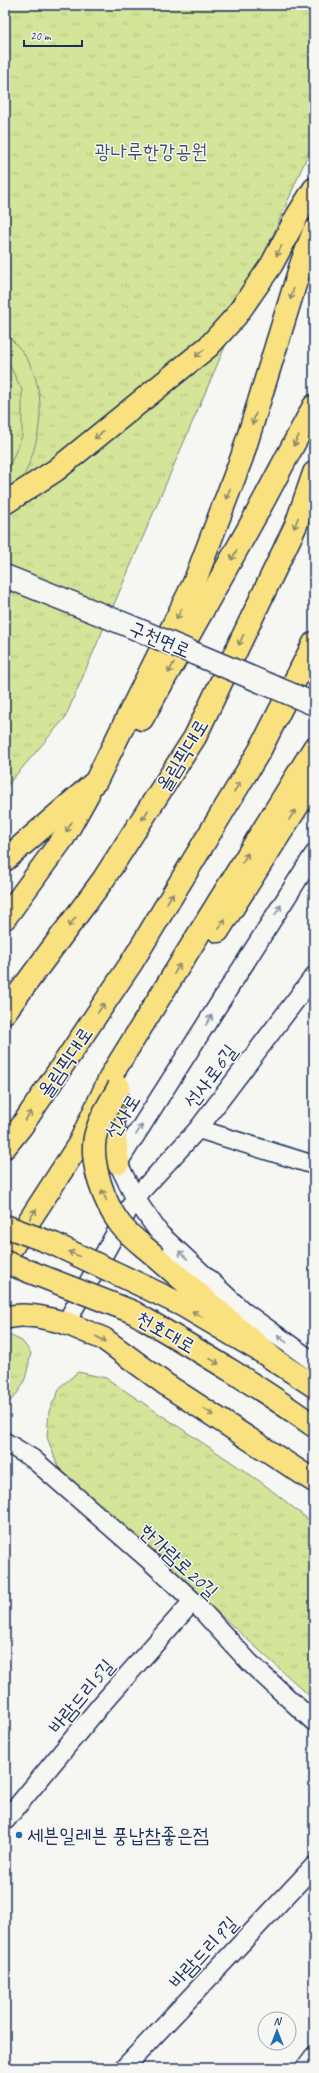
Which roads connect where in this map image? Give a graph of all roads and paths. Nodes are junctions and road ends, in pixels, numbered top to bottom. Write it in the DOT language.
graph roads {
  1 [pos="314,189"];
  2 [pos="314,231"];
  3 [pos="314,406"];
  4 [pos="314,472"];
  5 [pos="5,503"];
  6 [pos="5,576"];
  7 [pos="314,643"];
  8 [pos="314,704"];
  9 [pos="314,748"];
  10 [pos="107,760"];
  11 [pos="314,780"];
  12 [pos="96,781"];
  13 [pos="11,854"];
  14 [pos="314,854"];
  15 [pos="5,918"];
  16 [pos="314,976"];
  17 [pos="5,1012"];
  18 [pos="116,1081"];
  19 [pos="198,1129"];
  20 [pos="5,1147"];
  21 [pos="118,1163"];
  22 [pos="314,1165"];
  23 [pos="135,1198"];
  24 [pos="5,1226"];
  25 [pos="5,1258"];
  26 [pos="5,1262"];
  27 [pos="5,1318"];
  28 [pos="66,1323"];
  29 [pos="276,1361"];
  30 [pos="314,1362"];
  31 [pos="314,1386"];
  32 [pos="314,1426"];
  33 [pos="5,1442"];
  34 [pos="314,1481"];
  35 [pos="193,1601"];
  36 [pos="314,1722"];
  37 [pos="5,1821"];
  38 [pos="314,1866"];
  39 [pos="314,2056"];
  40 [pos="124,2068"];
  41 [pos="305,2068"];
  1 -- 5 [label="main road, one-way"];
  2 -- 10 [label="main road, one-way"];
  3 -- 10 [label="main road, one-way"];
  4 -- 17 [label="main road, 올림픽대로, one-way"];
  6 -- 8 [label="main road, 구천면로, bridge"];
  20 -- 7 [label="main road, 올림픽대로, one-way"];
  18 -- 9 [label="main road, one-way"];
  10 -- 12 [label="main road"];
  18 -- 11 [label="main road, one-way"];
  12 -- 13 [label="main road"];
  12 -- 15 [label="main road, one-way"];
  21 -- 14 [label="street, 선사로, one-way"];
  16 -- 19 [label="street, 선사로6길"];
  18 -- 21 [label="main road"];
  25 -- 18 [label="main road, one-way"];
  29 -- 18 [label="main road, one-way, bridge"];
  19 -- 22 [label="street"];
  19 -- 23 [label="street, 선사로6길"];
  21 -- 23 [label="street, 선사로"];
  23 -- 28 [label="street, 선사로6길"];
  30 -- 23 [label="street, 선사로, one-way"];
  29 -- 24 [label="main road, 천호대로, one-way, bridge"];
  26 -- 32 [label="main road, 천호대로, one-way, bridge"];
  27 -- 28 [label="main road"];
  28 -- 34 [label="main road, one-way"];
  29 -- 31 [label="main road, 천호대로"];
  33 -- 35 [label="street, 한가람로20길"];
  35 -- 36 [label="street, 한가람로20길"];
  35 -- 37 [label="street, 바람드리5길"];
  38 -- 40 [label="street, 바람드리9길"];
  39 -- 41 [label="street"];
}
